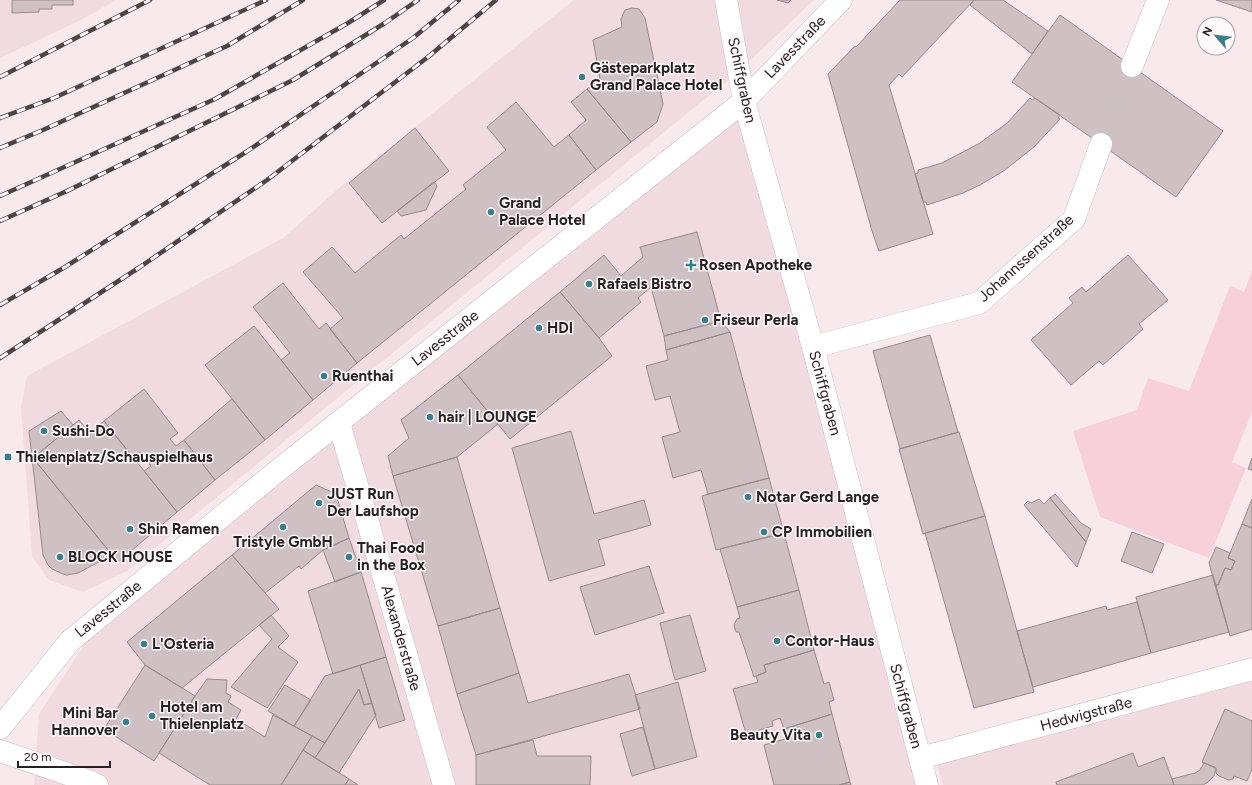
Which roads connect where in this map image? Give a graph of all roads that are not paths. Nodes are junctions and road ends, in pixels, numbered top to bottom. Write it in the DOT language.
graph roads {
  1 [pos="726,0"];
  2 [pos="841,0"];
  3 [pos="1158,0"];
  4 [pos="1132,66"];
  5 [pos="744,101"];
  6 [pos="1101,144"];
  7 [pos="813,347"];
  8 [pos="339,423"];
  9 [pos="1252,669"];
  10 [pos="0,728"];
  11 [pos="0,751"];
  12 [pos="920,758"];
  13 [pos="97,785"];
  14 [pos="444,785"];
  15 [pos="927,785"];
  1 -- 5 [label="street, Schiffgraben"];
  2 -- 5 [label="street, Lavesstraße"];
  3 -- 4 [label="street"];
  5 -- 7 [label="street, Schiffgraben"];
  5 -- 8 [label="street, Lavesstraße"];
  6 -- 7 [label="street, Johannssenstraße"];
  7 -- 12 [label="street, Schiffgraben"];
  8 -- 10 [label="street, Lavesstraße"];
  8 -- 14 [label="street, Alexanderstraße"];
  9 -- 12 [label="street, Hedwigstraße"];
  11 -- 13 [label="street"];
  12 -- 15 [label="street, Schiffgraben"];
}
